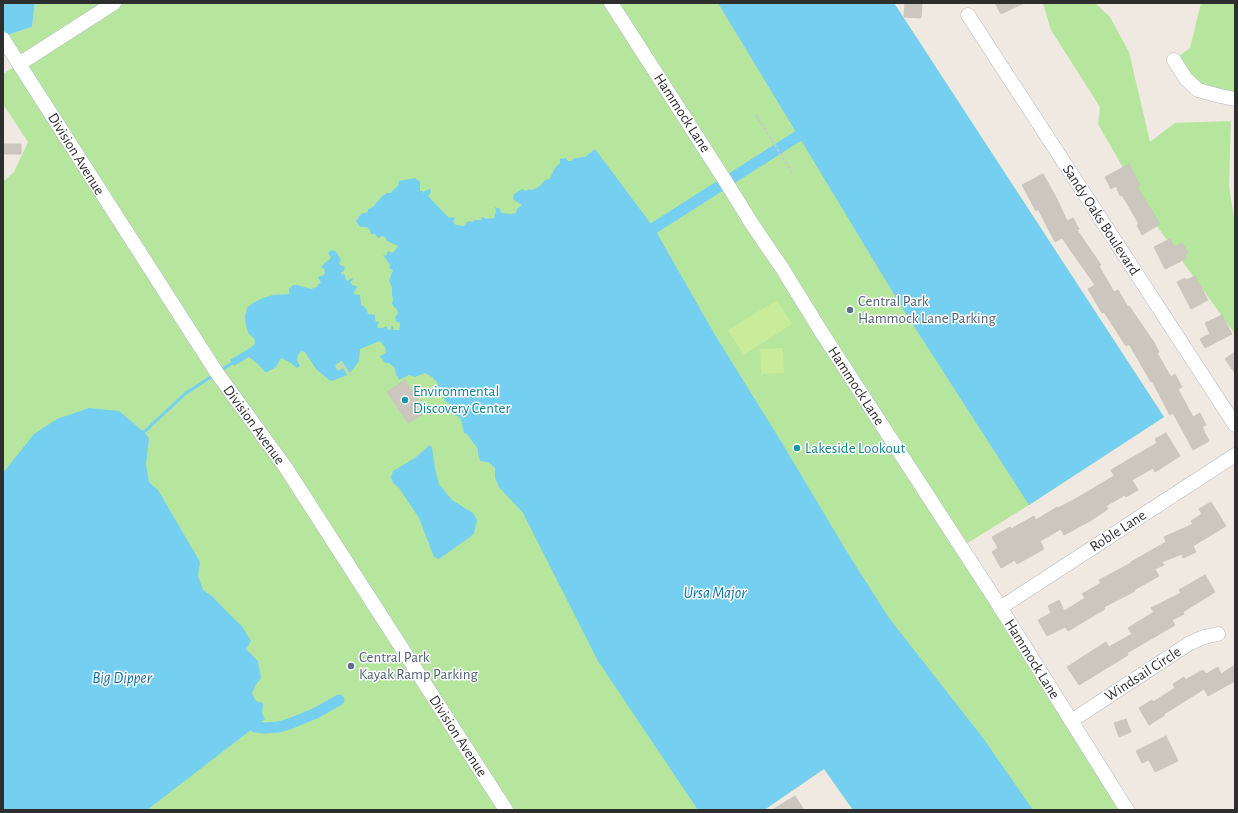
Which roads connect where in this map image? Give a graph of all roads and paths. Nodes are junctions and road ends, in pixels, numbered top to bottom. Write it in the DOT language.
graph roads {
  1 [pos="114,3"];
  2 [pos="611,3"];
  3 [pos="968,15"];
  4 [pos="3,39"];
  5 [pos="1174,60"];
  6 [pos="19,64"];
  7 [pos="1235,99"];
  8 [pos="756,115"];
  9 [pos="793,174"];
  10 [pos="336,368"];
  11 [pos="350,374"];
  12 [pos="1235,425"];
  13 [pos="1235,455"];
  14 [pos="1000,608"];
  15 [pos="1218,634"];
  16 [pos="1071,721"];
  17 [pos="506,810"];
  18 [pos="1127,810"];
  1 -- 6 [label="street"];
  2 -- 14 [label="street, Hammock Lane"];
  3 -- 12 [label="street, Sandy Oaks Boulevard"];
  4 -- 6 [label="street, Division Avenue"];
  5 -- 7 [label="street"];
  6 -- 17 [label="street, Division Avenue"];
  8 -- 9 [label="path"];
  10 -- 11 [label="path"];
  13 -- 14 [label="street, Roble Lane"];
  14 -- 16 [label="street, Hammock Lane"];
  15 -- 16 [label="street, Windsail Circle"];
  16 -- 18 [label="street, Hammock Lane"];
}
